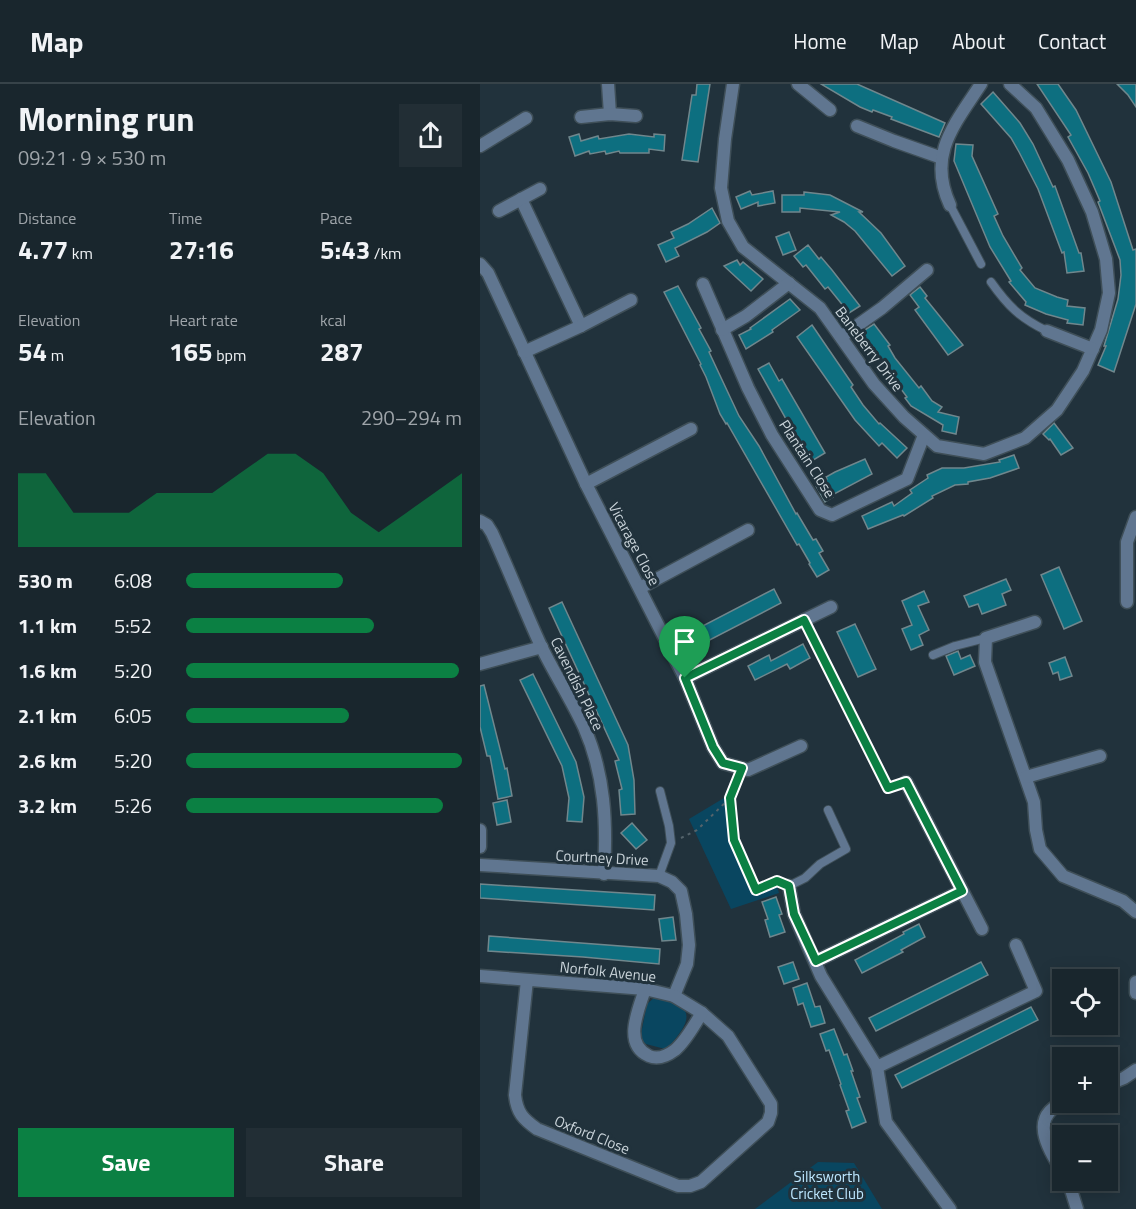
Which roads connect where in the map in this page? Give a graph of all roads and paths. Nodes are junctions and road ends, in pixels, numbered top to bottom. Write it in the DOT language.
graph roads {
  1 [pos="608,84"];
  2 [pos="733,84"];
  3 [pos="798,84"];
  4 [pos="981,84"];
  5 [pos="1018,86"];
  6 [pos="830,110"];
  7 [pos="610,114"];
  8 [pos="636,116"];
  9 [pos="581,117"];
  10 [pos="526,118"];
  11 [pos="857,126"];
  12 [pos="480,146"];
  13 [pos="942,158"];
  14 [pos="540,189"];
  15 [pos="521,199"];
  16 [pos="951,205"];
  17 [pos="499,211"];
  18 [pos="480,264"];
  19 [pos="981,264"];
  20 [pos="927,270"];
  21 [pos="991,282"];
  22 [pos="789,283"];
  23 [pos="703,284"];
  24 [pos="631,300"];
  25 [pos="581,326"];
  26 [pos="722,330"];
  27 [pos="1047,331"];
  28 [pos="841,337"];
  29 [pos="1093,349"];
  30 [pos="525,352"];
  31 [pos="691,429"];
  32 [pos="924,435"];
  33 [pos="586,484"];
  34 [pos="1136,517"];
  35 [pos="480,521"];
  36 [pos="748,530"];
  37 [pos="640,588"];
  38 [pos="1127,602"];
  39 [pos="831,607"];
  40 [pos="804,620"];
  41 [pos="1035,622"];
  42 [pos="986,638"];
  43 [pos="542,646"];
  44 [pos="933,655"];
  45 [pos="480,664"];
  46 [pos="685,678"];
  47 [pos="801,747"];
  48 [pos="1100,756"];
  49 [pos="742,768"];
  50 [pos="1026,777"];
  51 [pos="906,782"];
  52 [pos="660,791"];
  53 [pos="730,798"];
  54 [pos="828,810"];
  55 [pos="480,830"];
  56 [pos="670,843"];
  57 [pos="480,847"];
  58 [pos="480,865"];
  59 [pos="604,874"];
  60 [pos="659,876"];
  61 [pos="789,886"];
  62 [pos="962,891"];
  63 [pos="1136,912"];
  64 [pos="982,929"];
  65 [pos="1016,945"];
  66 [pos="816,961"];
  67 [pos="480,976"];
  68 [pos="528,980"];
  69 [pos="1136,982"];
  70 [pos="645,989"];
  71 [pos="1136,993"];
  72 [pos="674,996"];
  73 [pos="702,1013"];
  74 [pos="877,1067"];
  75 [pos="1136,1070"];
  76 [pos="1118,1080"];
  77 [pos="1052,1111"];
  78 [pos="768,1122"];
  79 [pos="1052,1156"];
  80 [pos="1071,1191"];
  81 [pos="950,1209"];
  82 [pos="1077,1209"];
  1 -- 7 [label="street"];
  2 -- 22 [label="street, Baneberry Drive"];
  3 -- 6 [label="street"];
  4 -- 13 [label="street"];
  5 -- 29 [label="street, Baneberry Drive"];
  7 -- 8 [label="street"];
  7 -- 9 [label="street"];
  10 -- 12 [label="street"];
  11 -- 13 [label="street"];
  13 -- 16 [label="street"];
  14 -- 15 [label="street"];
  15 -- 17 [label="street"];
  15 -- 25 [label="street"];
  16 -- 19 [label="lane"];
  18 -- 30 [label="street, Vicarage Close"];
  20 -- 28 [label="street"];
  21 -- 27 [label="lane"];
  22 -- 26 [label="street"];
  22 -- 28 [label="street, Baneberry Drive"];
  23 -- 26 [label="street, Plantain Close"];
  24 -- 25 [label="street"];
  25 -- 30 [label="street"];
  26 -- 32 [label="street, Plantain Close"];
  27 -- 29 [label="street"];
  28 -- 32 [label="street, Baneberry Drive"];
  29 -- 32 [label="street, Baneberry Drive"];
  30 -- 33 [label="street, Vicarage Close"];
  31 -- 33 [label="street"];
  33 -- 37 [label="street, Vicarage Close"];
  34 -- 38 [label="street"];
  35 -- 43 [label="street, Cavendish Place"];
  36 -- 37 [label="street"];
  37 -- 46 [label="street, Vicarage Close"];
  39 -- 40 [label="street"];
  40 -- 46 [label="street"];
  40 -- 51 [label="path"];
  41 -- 42 [label="street"];
  42 -- 44 [label="lane"];
  42 -- 50 [label="street"];
  43 -- 45 [label="street"];
  43 -- 59 [label="street, Cavendish Place"];
  46 -- 49 [label="street, Vicarage Close"];
  47 -- 49 [label="street"];
  48 -- 50 [label="street"];
  49 -- 53 [label="path"];
  50 -- 63 [label="street"];
  51 -- 62 [label="street"];
  52 -- 56 [label="lane"];
  53 -- 56 [label="path"];
  53 -- 61 [label="path"];
  54 -- 61 [label="lane"];
  55 -- 57 [label="street"];
  56 -- 60 [label="lane"];
  58 -- 59 [label="street, Courtney Drive"];
  59 -- 60 [label="street, Courtney Drive"];
  60 -- 72 [label="street, Courtney Drive"];
  61 -- 66 [label="street"];
  62 -- 64 [label="street"];
  62 -- 66 [label="street"];
  65 -- 74 [label="street"];
  66 -- 74 [label="street"];
  67 -- 68 [label="street, Norfolk Avenue"];
  68 -- 70 [label="street, Norfolk Avenue"];
  68 -- 78 [label="street, Oxford Close"];
  69 -- 71 [label="street"];
  70 -- 72 [label="street, Norfolk Avenue"];
  70 -- 73 [label="street"];
  72 -- 73 [label="street, Norfolk Avenue"];
  73 -- 78 [label="street, Norfolk Avenue"];
  74 -- 81 [label="street"];
  75 -- 76 [label="street"];
  77 -- 79 [label="street"];
  80 -- 82 [label="street"];
}
